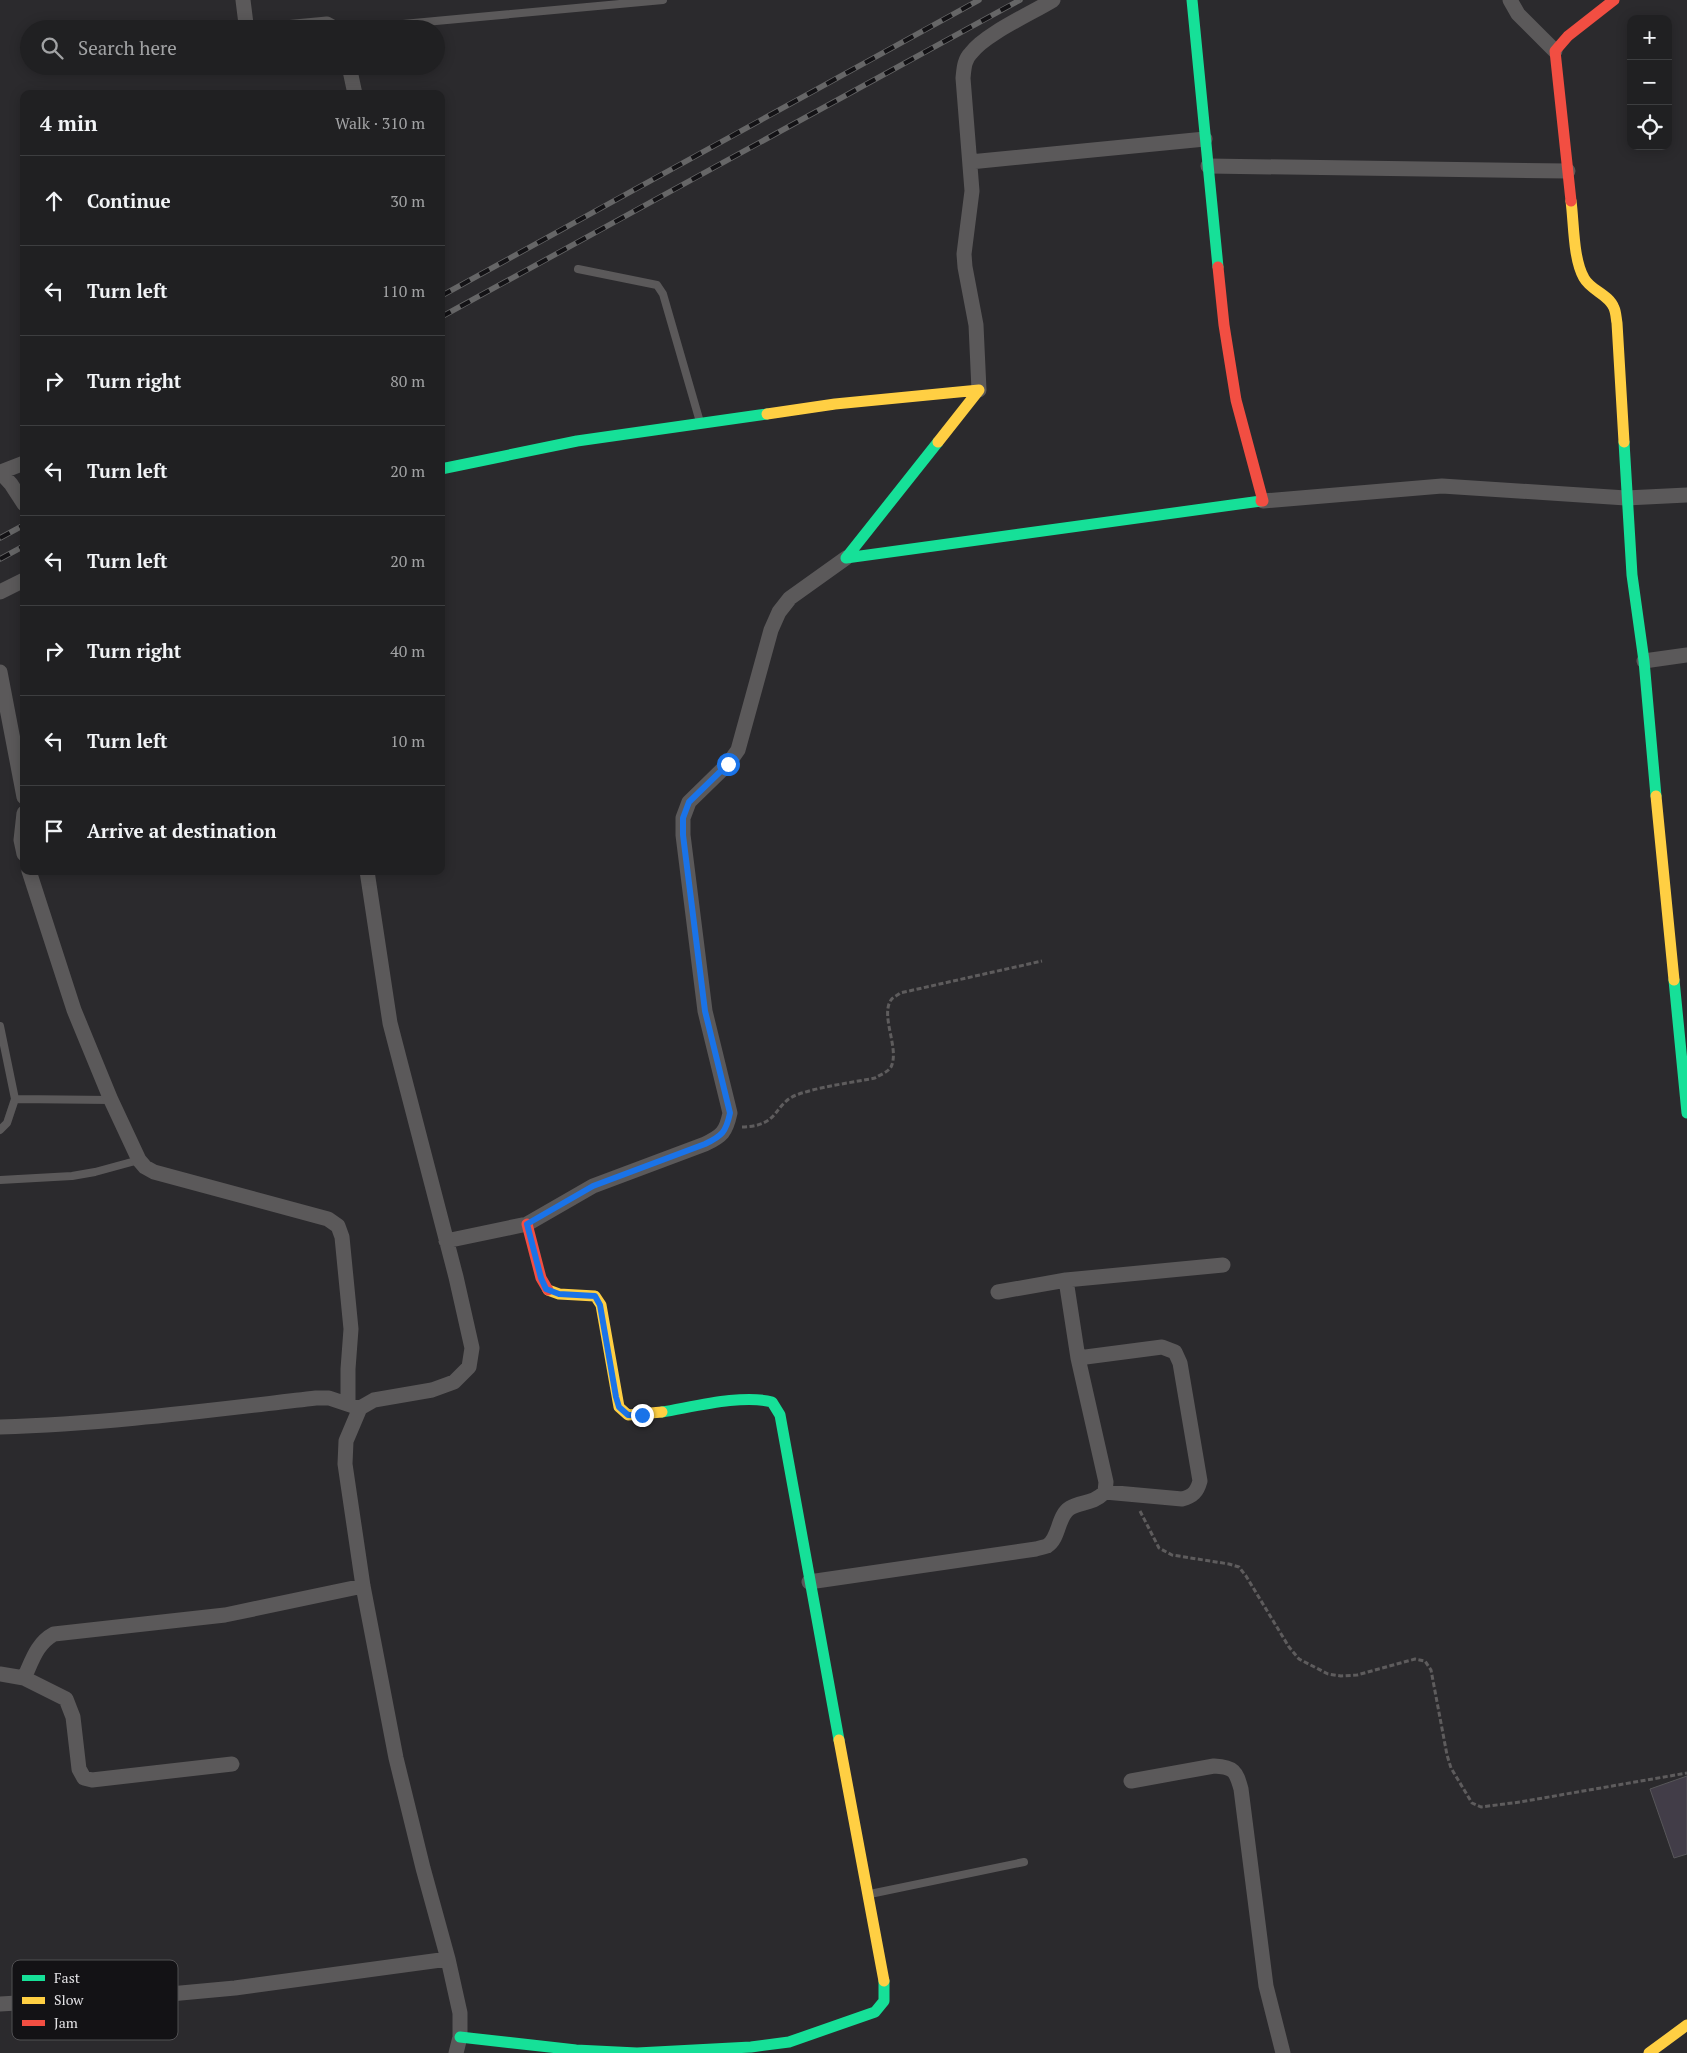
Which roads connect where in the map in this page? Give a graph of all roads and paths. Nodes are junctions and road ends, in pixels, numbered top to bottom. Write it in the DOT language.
graph roads {
  1 [pos="243,0"];
  2 [pos="662,0"];
  3 [pos="1053,0"];
  4 [pos="1192,0"];
  5 [pos="1510,0"];
  6 [pos="1614,0"];
  7 [pos="246,20"];
  8 [pos="445,20"];
  9 [pos="1555,52"];
  10 [pos="351,75"];
  11 [pos="354,90"];
  12 [pos="1205,139"];
  13 [pos="970,162"];
  14 [pos="1208,166"];
  15 [pos="1568,170"];
  16 [pos="578,269"];
  17 [pos="979,390"];
  18 [pos="701,423"];
  19 [pos="20,464"];
  20 [pos="445,468"];
  21 [pos="0,472"];
  22 [pos="1687,494"];
  23 [pos="1626,498"];
  24 [pos="20,499"];
  25 [pos="1263,502"];
  26 [pos="846,558"];
  27 [pos="20,582"];
  28 [pos="0,592"];
  29 [pos="1687,655"];
  30 [pos="1644,661"];
  31 [pos="0,672"];
  32 [pos="20,776"];
  33 [pos="30,875"];
  34 [pos="368,875"];
  35 [pos="1042,961"];
  36 [pos="0,1026"];
  37 [pos="15,1099"];
  38 [pos="111,1100"];
  39 [pos="1687,1114"];
  40 [pos="727,1127"];
  41 [pos="0,1130"];
  42 [pos="139,1160"];
  43 [pos="0,1180"];
  44 [pos="527,1224"];
  45 [pos="446,1241"];
  46 [pos="1223,1265"];
  47 [pos="1066,1280"];
  48 [pos="998,1292"];
  49 [pos="1078,1358"];
  50 [pos="354,1406"];
  51 [pos="0,1427"];
  52 [pos="1105,1492"];
  53 [pos="1133,1495"];
  54 [pos="809,1582"];
  55 [pos="363,1586"];
  56 [pos="0,1674"];
  57 [pos="24,1678"];
  58 [pos="232,1764"];
  59 [pos="1687,1774"];
  60 [pos="1131,1781"];
  61 [pos="1024,1862"];
  62 [pos="868,1895"];
  63 [pos="448,1958"];
  64 [pos="178,1993"];
  65 [pos="1687,2025"];
  66 [pos="460,2038"];
  67 [pos="456,2053"];
  68 [pos="1283,2053"];
  69 [pos="1649,2053"];
  1 -- 7 [label="street"];
  2 -- 8 [label="lane"];
  3 -- 13 [label="street"];
  4 -- 12 [label="street"];
  5 -- 9 [label="street"];
  6 -- 9 [label="street"];
  9 -- 15 [label="street"];
  10 -- 11 [label="street"];
  12 -- 13 [label="street"];
  12 -- 14 [label="street"];
  13 -- 17 [label="street"];
  14 -- 15 [label="street"];
  14 -- 25 [label="street"];
  15 -- 23 [label="street"];
  16 -- 18 [label="lane"];
  17 -- 18 [label="street"];
  17 -- 26 [label="street"];
  18 -- 20 [label="street"];
  19 -- 21 [label="street"];
  21 -- 24 [label="street"];
  22 -- 23 [label="street"];
  23 -- 25 [label="street"];
  23 -- 30 [label="street"];
  25 -- 26 [label="street"];
  26 -- 40 [label="street"];
  27 -- 28 [label="street"];
  29 -- 30 [label="street"];
  30 -- 39 [label="street"];
  31 -- 32 [label="street"];
  33 -- 38 [label="street"];
  34 -- 45 [label="street"];
  35 -- 40 [label="path"];
  36 -- 37 [label="lane"];
  37 -- 38 [label="lane"];
  37 -- 41 [label="lane"];
  38 -- 42 [label="street"];
  40 -- 44 [label="street"];
  42 -- 43 [label="lane"];
  42 -- 50 [label="street"];
  44 -- 45 [label="street"];
  44 -- 54 [label="street"];
  45 -- 50 [label="street"];
  46 -- 47 [label="street"];
  47 -- 48 [label="street"];
  47 -- 49 [label="street"];
  49 -- 52 [label="street"];
  49 -- 53 [label="street"];
  50 -- 51 [label="street"];
  50 -- 55 [label="street"];
  52 -- 53 [label="street"];
  52 -- 54 [label="street"];
  53 -- 59 [label="path"];
  54 -- 62 [label="street"];
  55 -- 57 [label="street"];
  55 -- 63 [label="street"];
  56 -- 57 [label="street"];
  57 -- 58 [label="street"];
  60 -- 68 [label="street"];
  61 -- 62 [label="lane"];
  62 -- 66 [label="street"];
  63 -- 64 [label="street"];
  63 -- 66 [label="street"];
  65 -- 69 [label="street"];
  66 -- 67 [label="street"];
}
